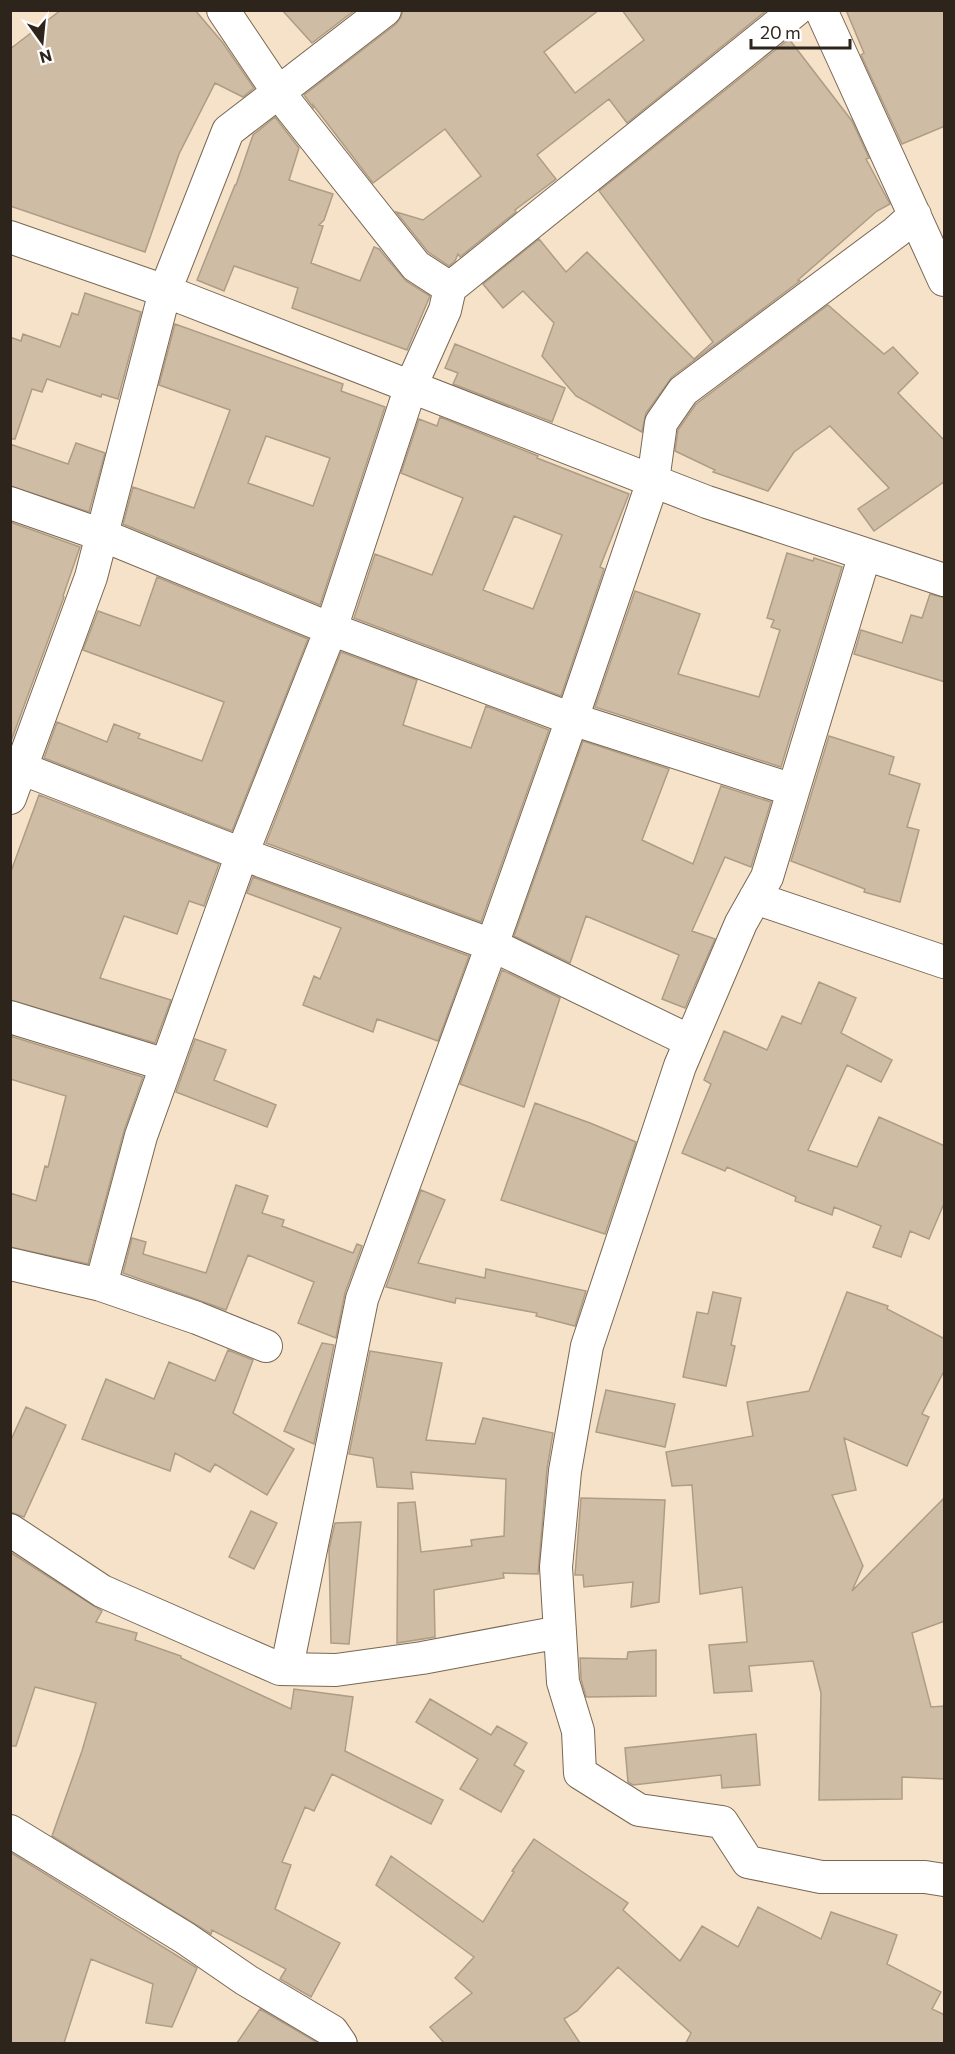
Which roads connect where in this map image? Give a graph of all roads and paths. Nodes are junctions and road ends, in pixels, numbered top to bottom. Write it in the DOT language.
graph roads {
  1 [pos="223,10"];
  2 [pos="385,10"];
  3 [pos="796,10"];
  4 [pos="821,10"];
  5 [pos="278,93"];
  6 [pos="915,214"];
  7 [pos="10,237"];
  8 [pos="945,280"];
  9 [pos="450,288"];
  10 [pos="165,291"];
  11 [pos="411,386"];
  12 [pos="653,481"];
  13 [pos="10,503"];
  14 [pos="102,535"];
  15 [pos="865,554"];
  16 [pos="945,580"];
  17 [pos="331,629"];
  18 [pos="572,719"];
  19 [pos="16,766"];
  20 [pos="793,790"];
  21 [pos="10,798"];
  22 [pos="242,854"];
  23 [pos="755,898"];
  24 [pos="492,945"];
  25 [pos="945,962"];
  26 [pos="10,1017"];
  27 [pos="690,1041"];
  28 [pos="166,1065"];
  29 [pos="10,1264"];
  30 [pos="101,1285"];
  31 [pos="266,1346"];
  32 [pos="10,1530"];
  33 [pos="560,1632"];
  34 [pos="280,1669"];
  35 [pos="10,1831"];
  36 [pos="945,1880"];
  37 [pos="341,2043"];
  1 -- 5 [label="street"];
  2 -- 5 [label="street"];
  3 -- 9 [label="street"];
  4 -- 6 [label="street"];
  5 -- 9 [label="street"];
  5 -- 10 [label="street"];
  6 -- 8 [label="street"];
  6 -- 12 [label="street"];
  7 -- 10 [label="street"];
  9 -- 11 [label="street"];
  10 -- 11 [label="street"];
  10 -- 14 [label="street"];
  11 -- 12 [label="street"];
  11 -- 17 [label="street"];
  12 -- 15 [label="street"];
  12 -- 18 [label="street"];
  13 -- 14 [label="street"];
  14 -- 17 [label="street"];
  14 -- 19 [label="street"];
  15 -- 16 [label="street"];
  15 -- 20 [label="street"];
  17 -- 18 [label="street"];
  17 -- 22 [label="street"];
  18 -- 20 [label="street"];
  18 -- 24 [label="street"];
  19 -- 21 [label="street"];
  19 -- 22 [label="street"];
  20 -- 23 [label="street"];
  22 -- 24 [label="street"];
  22 -- 28 [label="street"];
  23 -- 25 [label="street"];
  23 -- 27 [label="street"];
  24 -- 27 [label="street"];
  24 -- 34 [label="street"];
  26 -- 28 [label="street"];
  27 -- 33 [label="street"];
  28 -- 30 [label="street"];
  29 -- 30 [label="street"];
  30 -- 31 [label="street"];
  32 -- 34 [label="street"];
  33 -- 34 [label="street"];
  33 -- 36 [label="street"];
  35 -- 37 [label="street"];
}
